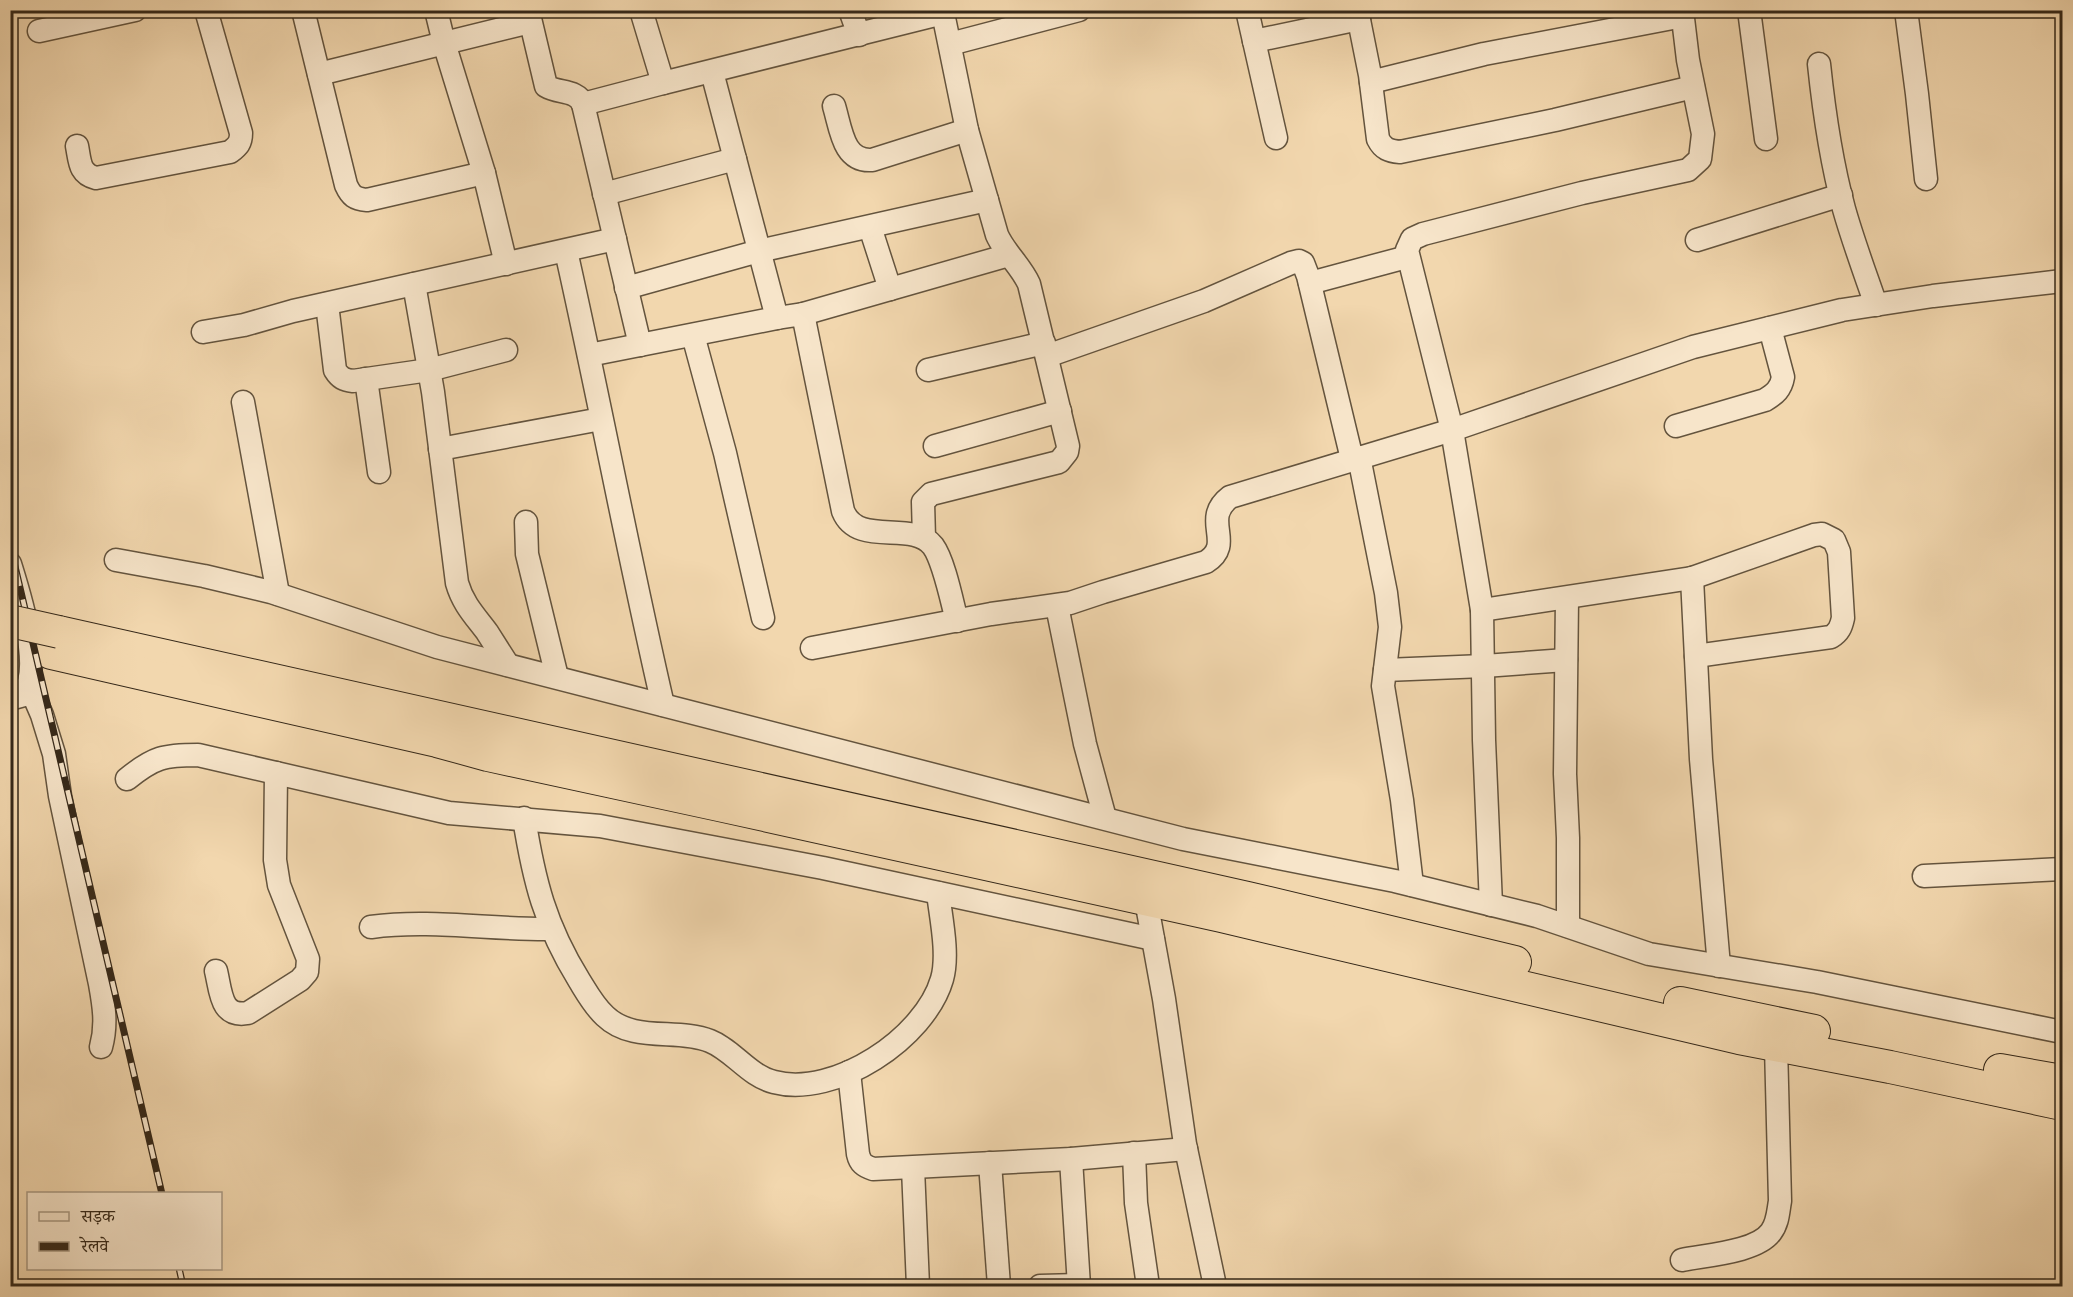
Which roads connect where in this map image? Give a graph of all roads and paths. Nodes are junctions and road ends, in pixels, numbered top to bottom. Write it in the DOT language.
graph roads {
  1 [pos="135,10"];
  2 [pos="206,10"];
  3 [pos="303,10"];
  4 [pos="436,10"];
  5 [pos="641,10"];
  6 [pos="850,10"];
  7 [pos="1079,10"];
  8 [pos="1247,10"];
  9 [pos="1749,10"];
  10 [pos="1906,10"];
  11 [pos="943,12"];
  12 [pos="1682,13"];
  13 [pos="1358,15"];
  14 [pos="529,16"];
  15 [pos="39,30"];
  16 [pos="859,34"];
  17 [pos="1254,42"];
  18 [pos="444,43"];
  19 [pos="950,44"];
  20 [pos="1819,64"];
  21 [pos="712,72"];
  22 [pos="319,74"];
  23 [pos="1371,82"];
  24 [pos="663,83"];
  25 [pos="1693,87"];
  26 [pos="583,104"];
  27 [pos="834,106"];
  28 [pos="967,130"];
  29 [pos="1276,138"];
  30 [pos="1766,139"];
  31 [pos="77,146"];
  32 [pos="735,159"];
  33 [pos="484,173"];
  34 [pos="1926,179"];
  35 [pos="604,194"];
  36 [pos="1841,195"];
  37 [pos="987,200"];
  38 [pos="870,227"];
  39 [pos="615,239"];
  40 [pos="1697,240"];
  41 [pos="566,251"];
  42 [pos="759,251"];
  43 [pos="1009,255"];
  44 [pos="1407,257"];
  45 [pos="506,264"];
  46 [pos="2062,281"];
  47 [pos="1310,283"];
  48 [pos="414,284"];
  49 [pos="626,288"];
  50 [pos="890,289"];
  51 [pos="327,304"];
  52 [pos="1876,304"];
  53 [pos="803,314"];
  54 [pos="777,318"];
  55 [pos="1770,328"];
  56 [pos="203,332"];
  57 [pos="693,335"];
  58 [pos="640,345"];
  59 [pos="1045,349"];
  60 [pos="506,350"];
  61 [pos="589,355"];
  62 [pos="429,370"];
  63 [pos="928,370"];
  64 [pos="366,379"];
  65 [pos="243,402"];
  66 [pos="1060,411"];
  67 [pos="601,419"];
  68 [pos="1677,426"];
  69 [pos="1452,430"];
  70 [pos="935,446"];
  71 [pos="440,449"];
  72 [pos="1355,458"];
  73 [pos="380,472"];
  74 [pos="526,522"];
  75 [pos="924,538"];
  76 [pos="116,560"];
  77 [pos="10,564"];
  78 [pos="1692,578"];
  79 [pos="278,594"];
  80 [pos="1567,598"];
  81 [pos="1057,606"];
  82 [pos="1482,609"];
  83 [pos="763,618"];
  84 [pos="10,621"];
  85 [pos="957,621"];
  86 [pos="10,643"];
  87 [pos="55,643"];
  88 [pos="812,648"];
  89 [pos="1696,656"];
  90 [pos="1566,660"];
  91 [pos="508,665"];
  92 [pos="1484,666"];
  93 [pos="1385,670"];
  94 [pos="557,677"];
  95 [pos="29,685"];
  96 [pos="10,699"];
  97 [pos="663,705"];
  98 [pos="276,773"];
  99 [pos="127,779"];
  100 [pos="524,818"];
  101 [pos="1105,818"];
  102 [pos="2062,869"];
  103 [pos="1924,876"];
  104 [pos="1412,885"];
  105 [pos="938,893"];
  106 [pos="1146,900"];
  107 [pos="1491,904"];
  108 [pos="1568,926"];
  109 [pos="371,927"];
  110 [pos="552,928"];
  111 [pos="1153,939"];
  112 [pos="1719,966"];
  113 [pos="216,971"];
  114 [pos="2062,1032"];
  115 [pos="1776,1046"];
  116 [pos="101,1047"];
  117 [pos="849,1072"];
  118 [pos="2062,1081"];
  119 [pos="2062,1104"];
  120 [pos="1186,1149"];
  121 [pos="1134,1153"];
  122 [pos="1071,1159"];
  123 [pos="990,1163"];
  124 [pos="913,1168"];
  125 [pos="1682,1260"];
  126 [pos="1079,1286"];
  127 [pos="918,1287"];
  128 [pos="999,1287"];
  129 [pos="1040,1287"];
  130 [pos="1148,1287"];
  131 [pos="1215,1287"];
  1 -- 15 [label="street"];
  2 -- 31 [label="street"];
  3 -- 22 [label="street"];
  4 -- 18 [label="street"];
  5 -- 24 [label="street"];
  6 -- 16 [label="street"];
  7 -- 19 [label="street"];
  8 -- 17 [label="street"];
  9 -- 30 [label="street"];
  10 -- 34 [label="street"];
  11 -- 16 [label="street"];
  11 -- 19 [label="street"];
  12 -- 23 [label="street"];
  12 -- 25 [label="street"];
  13 -- 17 [label="street"];
  13 -- 23 [label="street"];
  14 -- 18 [label="street"];
  14 -- 26 [label="street"];
  16 -- 21 [label="street"];
  17 -- 29 [label="street"];
  18 -- 22 [label="street"];
  18 -- 33 [label="street"];
  19 -- 28 [label="street"];
  20 -- 36 [label="street"];
  21 -- 24 [label="street"];
  21 -- 32 [label="street"];
  22 -- 33 [label="street"];
  23 -- 25 [label="street"];
  24 -- 26 [label="street"];
  25 -- 44 [label="street"];
  26 -- 35 [label="street"];
  27 -- 28 [label="street"];
  28 -- 37 [label="street"];
  32 -- 35 [label="street"];
  32 -- 42 [label="street"];
  33 -- 45 [label="street"];
  35 -- 39 [label="street"];
  36 -- 40 [label="street"];
  36 -- 52 [label="street"];
  37 -- 38 [label="street"];
  37 -- 43 [label="street"];
  38 -- 42 [label="street"];
  38 -- 50 [label="street"];
  39 -- 41 [label="street"];
  39 -- 49 [label="street"];
  41 -- 45 [label="street"];
  41 -- 61 [label="street"];
  42 -- 49 [label="street"];
  42 -- 54 [label="street"];
  43 -- 50 [label="street"];
  43 -- 59 [label="street"];
  44 -- 47 [label="street"];
  44 -- 69 [label="street"];
  45 -- 48 [label="street"];
  46 -- 52 [label="street"];
  47 -- 59 [label="street"];
  47 -- 72 [label="street"];
  48 -- 51 [label="street"];
  48 -- 62 [label="street"];
  49 -- 58 [label="street"];
  50 -- 53 [label="street"];
  51 -- 56 [label="street"];
  51 -- 64 [label="street"];
  52 -- 55 [label="street"];
  53 -- 54 [label="street"];
  53 -- 75 [label="street"];
  54 -- 57 [label="street"];
  55 -- 68 [label="street"];
  55 -- 69 [label="street"];
  57 -- 58 [label="street"];
  57 -- 83 [label="street"];
  58 -- 61 [label="street"];
  59 -- 63 [label="street"];
  59 -- 66 [label="street"];
  60 -- 62 [label="street"];
  61 -- 67 [label="street"];
  62 -- 64 [label="street"];
  62 -- 71 [label="street"];
  64 -- 73 [label="street"];
  65 -- 79 [label="street"];
  66 -- 70 [label="street"];
  66 -- 75 [label="street"];
  67 -- 71 [label="street"];
  67 -- 97 [label="street"];
  69 -- 72 [label="street"];
  69 -- 82 [label="street"];
  71 -- 91 [label="street"];
  72 -- 81 [label="street"];
  72 -- 93 [label="street"];
  74 -- 94 [label="street"];
  75 -- 85 [label="street"];
  76 -- 79 [label="street"];
  77 -- 95 [label="street"];
  78 -- 80 [label="street"];
  78 -- 89 [label="street"];
  78 -- 89 [label="street"];
  79 -- 91 [label="street"];
  80 -- 82 [label="street"];
  80 -- 90 [label="street"];
  81 -- 85 [label="street"];
  81 -- 101 [label="street"];
  82 -- 92 [label="street"];
  84 -- 87 [label="highway, bridge"];
  85 -- 88 [label="street"];
  86 -- 87 [label="highway"];
  87 -- 106 [label="highway"];
  87 -- 118 [label="highway"];
  89 -- 112 [label="street"];
  90 -- 92 [label="street"];
  90 -- 108 [label="street"];
  91 -- 94 [label="street"];
  92 -- 93 [label="street"];
  92 -- 107 [label="street"];
  93 -- 104 [label="street"];
  94 -- 97 [label="street"];
  95 -- 96 [label="street"];
  95 -- 116 [label="street"];
  97 -- 101 [label="street"];
  98 -- 99 [label="street"];
  98 -- 100 [label="street"];
  98 -- 113 [label="street"];
  100 -- 105 [label="street"];
  100 -- 110 [label="street"];
  101 -- 104 [label="street"];
  102 -- 103 [label="street"];
  104 -- 107 [label="street"];
  105 -- 111 [label="street"];
  105 -- 117 [label="street"];
  106 -- 111 [label="street"];
  106 -- 115 [label="highway"];
  107 -- 108 [label="street"];
  108 -- 112 [label="street"];
  109 -- 110 [label="street"];
  110 -- 117 [label="street"];
  111 -- 120 [label="street"];
  112 -- 114 [label="street"];
  115 -- 119 [label="highway"];
  115 -- 125 [label="street"];
  117 -- 124 [label="street"];
  120 -- 121 [label="street"];
  120 -- 131 [label="street"];
  121 -- 122 [label="street"];
  121 -- 130 [label="street"];
  122 -- 123 [label="street"];
  122 -- 126 [label="street"];
  123 -- 124 [label="street"];
  123 -- 128 [label="street"];
  124 -- 127 [label="street"];
  126 -- 129 [label="street"];
}
